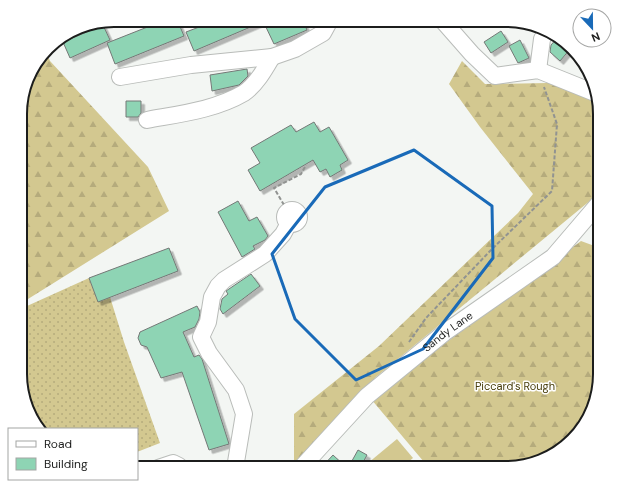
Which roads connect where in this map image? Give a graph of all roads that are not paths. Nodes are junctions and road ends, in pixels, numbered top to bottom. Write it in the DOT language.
graph roads {
  1 [pos="326,27"];
  2 [pos="449,27"];
  3 [pos="544,36"];
  4 [pos="272,57"];
  5 [pos="538,70"];
  6 [pos="120,77"];
  7 [pos="589,91"];
  8 [pos="147,120"];
  9 [pos="593,210"];
  10 [pos="289,217"];
  11 [pos="236,461"];
  12 [pos="307,461"];
  1 -- 4 [label="street"];
  2 -- 5 [label="street"];
  3 -- 5 [label="street"];
  4 -- 6 [label="street"];
  4 -- 8 [label="street"];
  5 -- 7 [label="street"];
  9 -- 12 [label="street, Sandy Lane"];
  10 -- 11 [label="street"];
}
